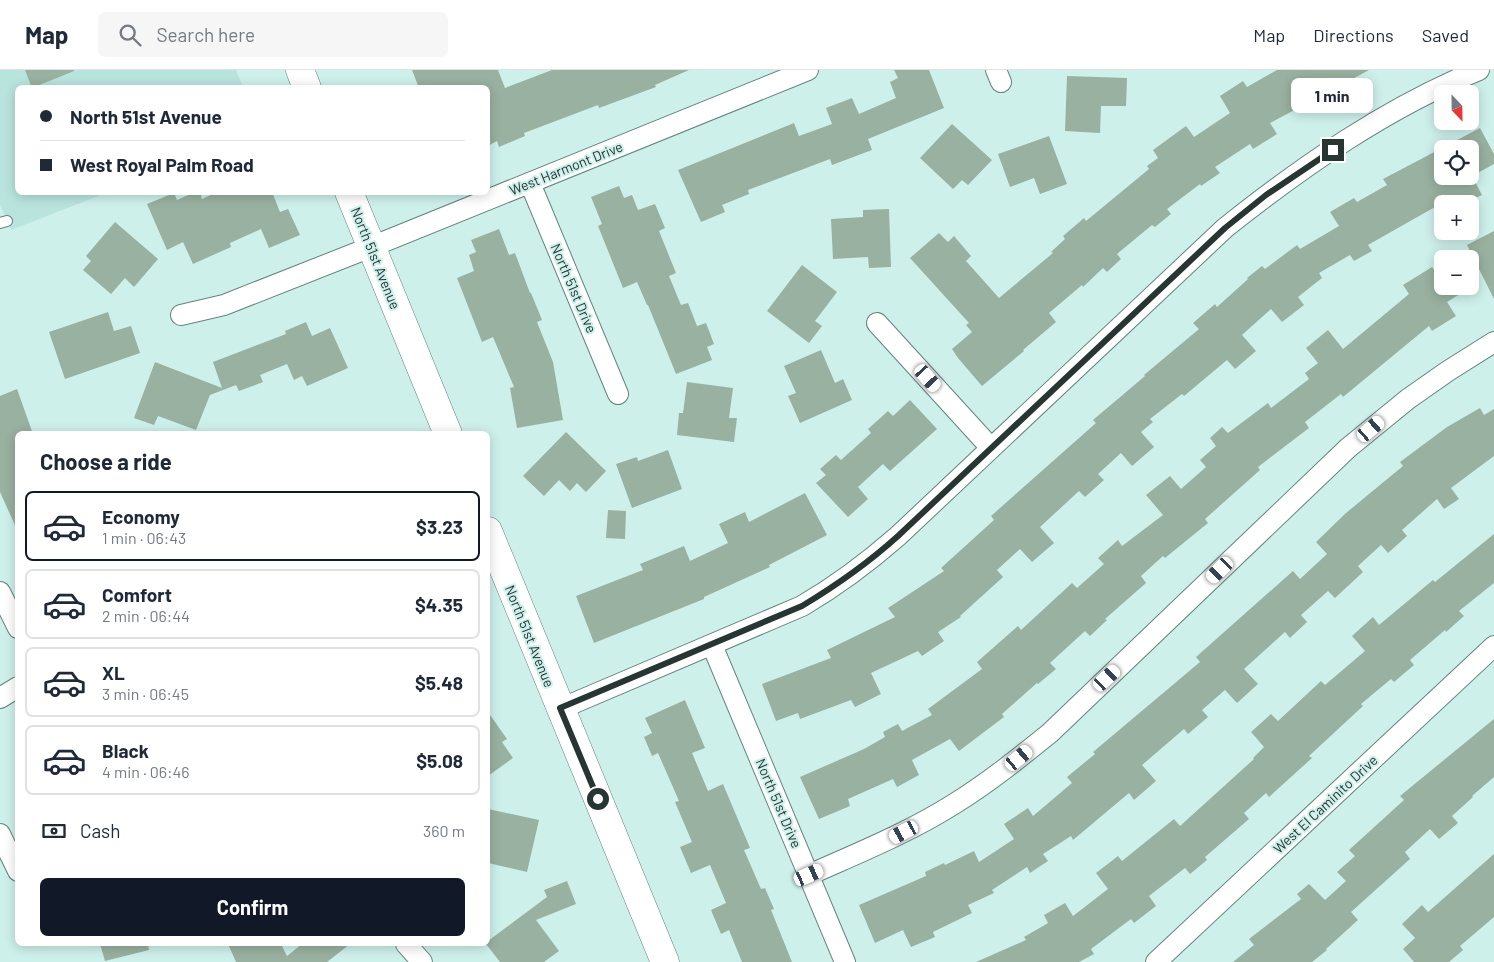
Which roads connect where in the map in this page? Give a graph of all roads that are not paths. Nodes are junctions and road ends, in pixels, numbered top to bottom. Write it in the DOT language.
graph roads {
  1 [pos="300,70"];
  2 [pos="808,70"];
  3 [pos="1479,70"];
  4 [pos="306,85"];
  5 [pos="530,183"];
  6 [pos="350,195"];
  7 [pos="371,247"];
  8 [pos="181,315"];
  9 [pos="877,323"];
  10 [pos="1494,342"];
  11 [pos="618,394"];
  12 [pos="447,431"];
  13 [pos="991,448"];
  14 [pos="490,536"];
  15 [pos="0,592"];
  16 [pos="15,622"];
  17 [pos="712,644"];
  18 [pos="1494,646"];
  19 [pos="15,688"];
  20 [pos="0,698"];
  21 [pos="560,708"];
  22 [pos="0,834"];
  23 [pos="15,865"];
  24 [pos="809,875"];
  25 [pos="665,962"];
  26 [pos="845,962"];
  27 [pos="1156,962"];
  1 -- 4 [label="main road"];
  2 -- 5 [label="street, West Harmont Drive"];
  3 -- 13 [label="street"];
  5 -- 7 [label="street, West Harmont Drive"];
  5 -- 11 [label="street, North 51st Drive"];
  6 -- 7 [label="main road, North 51st Avenue"];
  7 -- 8 [label="street, West Harmont Drive"];
  7 -- 12 [label="main road, North 51st Avenue"];
  9 -- 13 [label="street"];
  10 -- 24 [label="street"];
  13 -- 17 [label="street"];
  14 -- 21 [label="main road, North 51st Avenue"];
  15 -- 16 [label="street"];
  17 -- 21 [label="street"];
  17 -- 24 [label="street, North 51st Drive"];
  18 -- 27 [label="street, West El Caminito Drive"];
  19 -- 20 [label="street"];
  21 -- 25 [label="main road, North 51st Avenue"];
  22 -- 23 [label="street"];
  24 -- 26 [label="street, North 51st Drive"];
}
